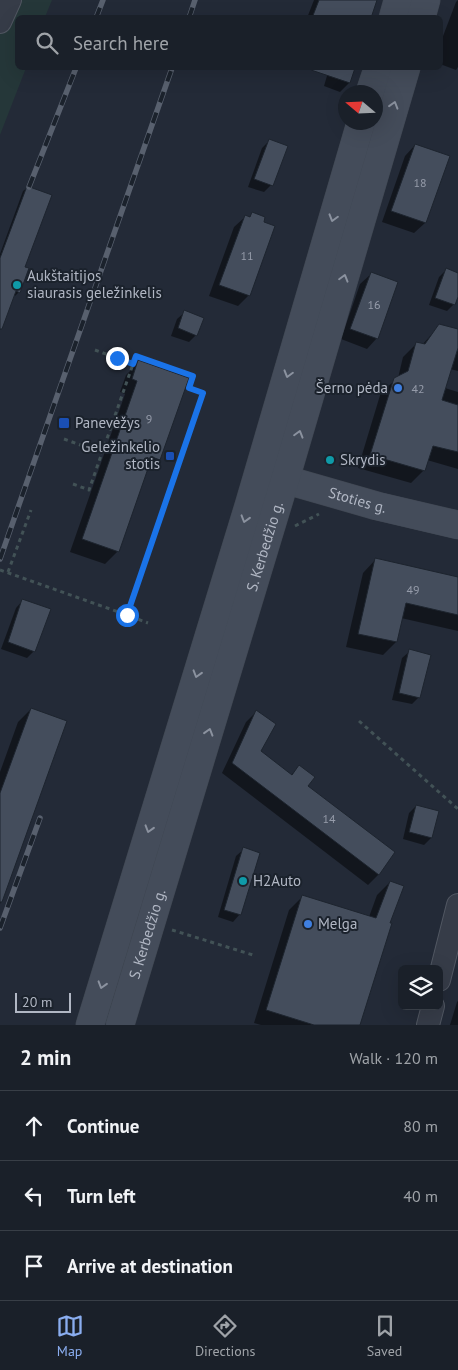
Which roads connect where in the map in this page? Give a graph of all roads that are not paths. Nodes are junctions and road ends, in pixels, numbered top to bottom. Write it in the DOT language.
graph roads {
  1 [pos="10,0"];
  2 [pos="398,0"];
  3 [pos="426,0"];
  4 [pos="393,15"];
  5 [pos="422,15"];
  6 [pos="0,22"];
  7 [pos="377,70"];
  8 [pos="405,70"];
  9 [pos="372,85"];
  10 [pos="359,130"];
  11 [pos="258,472"];
  12 [pos="286,480"];
  13 [pos="458,525"];
  14 [pos="458,905"];
  15 [pos="111,955"];
  16 [pos="139,963"];
  17 [pos="443,965"];
  18 [pos="432,1010"];
  19 [pos="90,1025"];
  20 [pos="120,1025"];
  21 [pos="428,1025"];
  1 -- 6 [label="street"];
  2 -- 4 [label="main road"];
  3 -- 5 [label="main road"];
  7 -- 9 [label="main road"];
  12 -- 8 [label="main road, S. Kerbedžio g., one-way"];
  10 -- 11 [label="main road, S. Kerbedžio g., one-way"];
  11 -- 12 [label="main road, Stoties g."];
  11 -- 15 [label="main road, S. Kerbedžio g., one-way"];
  12 -- 13 [label="main road, Stoties g."];
  16 -- 12 [label="main road, S. Kerbedžio g., one-way"];
  14 -- 17 [label="street"];
  15 -- 16 [label="main road"];
  15 -- 19 [label="main road, S. Kerbedžio g., one-way"];
  16 -- 20 [label="main road, S. Kerbedžio g."];
  18 -- 21 [label="street"];
}
